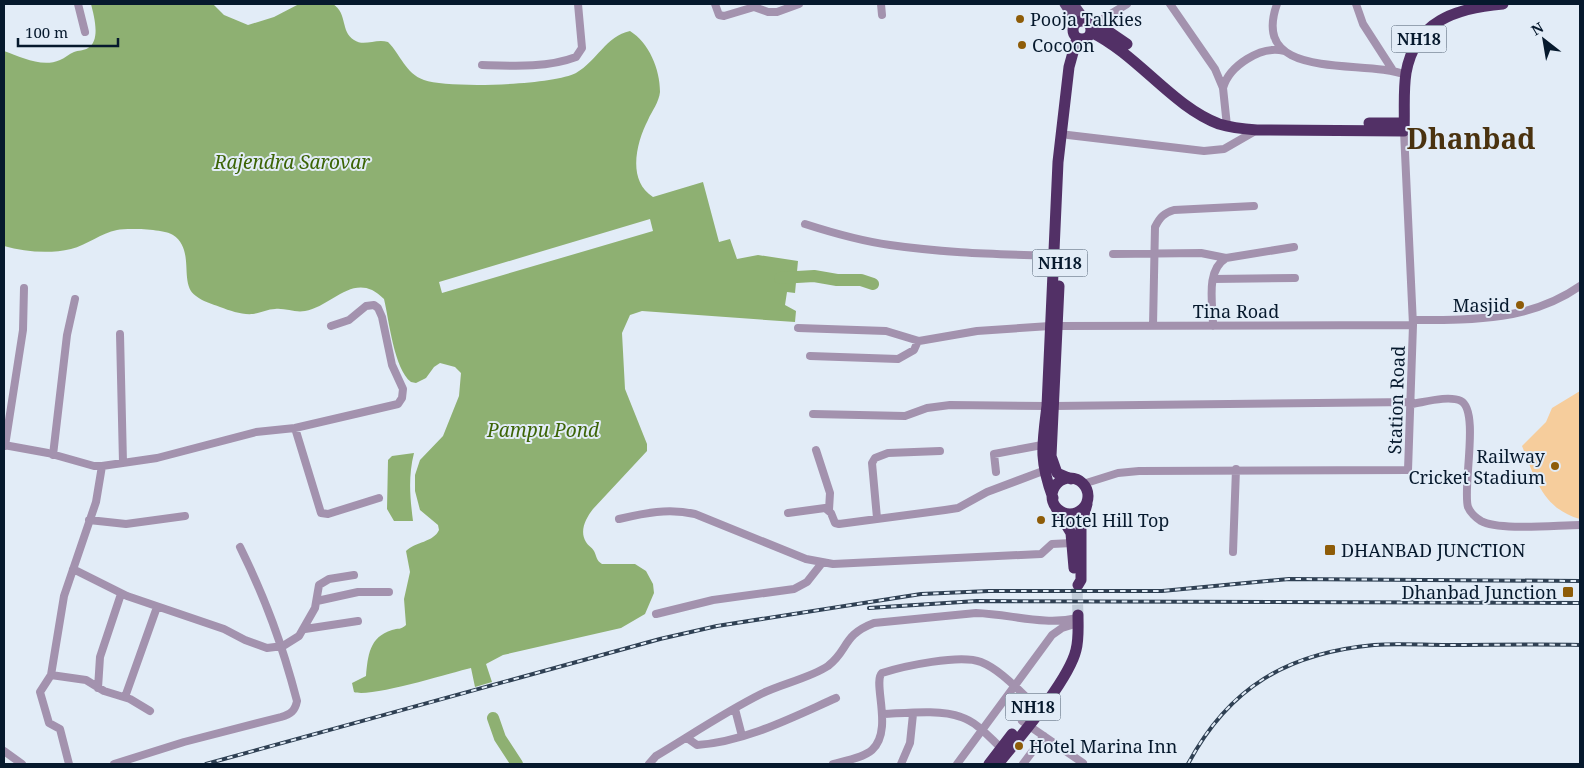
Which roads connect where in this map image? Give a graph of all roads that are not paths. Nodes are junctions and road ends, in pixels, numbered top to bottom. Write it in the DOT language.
graph roads {
  1 [pos="78,4"];
  2 [pos="578,4"];
  3 [pos="715,4"];
  4 [pos="799,4"];
  5 [pos="881,4"];
  6 [pos="1064,4"];
  7 [pos="1074,4"];
  8 [pos="1127,4"];
  9 [pos="1170,4"];
  10 [pos="1277,4"];
  11 [pos="1356,4"];
  12 [pos="1503,4"];
  13 [pos="882,15"];
  14 [pos="1085,29"];
  15 [pos="85,32"];
  16 [pos="1286,52"];
  17 [pos="482,65"];
  18 [pos="1392,69"];
  19 [pos="1406,74"];
  20 [pos="1223,88"];
  21 [pos="1226,122"];
  22 [pos="1404,127"];
  23 [pos="1257,130"];
  24 [pos="1068,134"];
  25 [pos="1254,206"];
  26 [pos="805,224"];
  27 [pos="1294,246"];
  28 [pos="1113,254"];
  29 [pos="1154,254"];
  30 [pos="1053,256"];
  31 [pos="1226,258"];
  32 [pos="1296,278"];
  33 [pos="1213,279"];
  34 [pos="1580,286"];
  35 [pos="24,288"];
  36 [pos="75,299"];
  37 [pos="1413,322"];
  38 [pos="331,326"];
  39 [pos="1054,326"];
  40 [pos="1153,326"];
  41 [pos="1213,326"];
  42 [pos="798,328"];
  43 [pos="120,334"];
  44 [pos="918,341"];
  45 [pos="810,356"];
  46 [pos="1412,403"];
  47 [pos="1050,406"];
  48 [pos="813,414"];
  49 [pos="295,428"];
  50 [pos="5,446"];
  51 [pos="1042,446"];
  52 [pos="816,450"];
  53 [pos="940,451"];
  54 [pos="53,455"];
  55 [pos="123,463"];
  56 [pos="102,466"];
  57 [pos="1236,469"];
  58 [pos="1043,471"];
  59 [pos="996,472"];
  60 [pos="1071,478"];
  61 [pos="1083,484"];
  62 [pos="379,498"];
  63 [pos="1088,500"];
  64 [pos="1054,502"];
  65 [pos="829,510"];
  66 [pos="788,513"];
  67 [pos="185,516"];
  68 [pos="877,518"];
  69 [pos="619,519"];
  70 [pos="89,520"];
  71 [pos="1580,525"];
  72 [pos="1072,542"];
  73 [pos="240,547"];
  74 [pos="1233,552"];
  75 [pos="822,563"];
  76 [pos="73,569"];
  77 [pos="354,575"];
  78 [pos="389,592"];
  79 [pos="121,594"];
  80 [pos="317,601"];
  81 [pos="157,607"];
  82 [pos="656,614"];
  83 [pos="1078,619"];
  84 [pos="358,622"];
  85 [pos="305,629"];
  86 [pos="282,646"];
  87 [pos="1076,650"];
  88 [pos="51,676"];
  89 [pos="1012,686"];
  90 [pos="98,688"];
  91 [pos="125,697"];
  92 [pos="836,698"];
  93 [pos="1035,706"];
  94 [pos="735,709"];
  95 [pos="150,711"];
  96 [pos="884,714"];
  97 [pos="913,714"];
  98 [pos="1025,724"];
  99 [pos="982,730"];
  100 [pos="742,736"];
  101 [pos="1044,736"];
  102 [pos="687,738"];
  103 [pos="1001,748"];
  104 [pos="4,751"];
  105 [pos="1083,763"];
  106 [pos="22,764"];
  107 [pos="70,764"];
  108 [pos="114,764"];
  109 [pos="649,764"];
  110 [pos="833,764"];
  111 [pos="901,764"];
  112 [pos="957,764"];
  113 [pos="988,764"];
  114 [pos="998,764"];
  115 [pos="1024,764"];
  1 -- 15 [label="street"];
  2 -- 17 [label="street"];
  3 -- 4 [label="street"];
  5 -- 13 [label="street"];
  6 -- 14 [label="main road"];
  7 -- 14 [label="main road"];
  8 -- 14 [label="street"];
  9 -- 20 [label="street"];
  10 -- 16 [label="street"];
  11 -- 18 [label="street"];
  12 -- 19 [label="highway, NH18"];
  14 -- 21 [label="highway"];
  14 -- 24 [label="highway, NH18"];
  14 -- 30 [label="highway, NH18"];
  16 -- 18 [label="street"];
  16 -- 20 [label="street"];
  18 -- 19 [label="street"];
  19 -- 22 [label="highway, NH18"];
  20 -- 21 [label="street"];
  21 -- 22 [label="highway"];
  21 -- 23 [label="highway"];
  22 -- 23 [label="highway"];
  22 -- 37 [label="street, Station Road"];
  23 -- 24 [label="street"];
  24 -- 39 [label="highway, NH18"];
  25 -- 29 [label="street"];
  26 -- 30 [label="street"];
  27 -- 31 [label="street"];
  28 -- 29 [label="street"];
  29 -- 31 [label="street"];
  29 -- 40 [label="street"];
  30 -- 39 [label="highway, NH18"];
  31 -- 33 [label="street"];
  32 -- 33 [label="street"];
  33 -- 41 [label="street"];
  34 -- 37 [label="street, Tina Road"];
  35 -- 50 [label="street"];
  36 -- 54 [label="street"];
  37 -- 41 [label="street, Tina Road"];
  37 -- 46 [label="street, Station Road"];
  38 -- 49 [label="street"];
  39 -- 40 [label="street, Tina Road"];
  39 -- 44 [label="street, Tina Road"];
  39 -- 47 [label="highway, NH18"];
  40 -- 41 [label="street, Tina Road"];
  42 -- 44 [label="street"];
  43 -- 55 [label="street"];
  44 -- 45 [label="street"];
  46 -- 47 [label="street"];
  46 -- 57 [label="street, Station Road"];
  46 -- 71 [label="street"];
  47 -- 48 [label="street"];
  47 -- 51 [label="highway, NH18"];
  47 -- 60 [label="highway, NH18"];
  49 -- 55 [label="street"];
  49 -- 62 [label="street"];
  50 -- 54 [label="street"];
  51 -- 58 [label="highway, NH18"];
  51 -- 59 [label="street"];
  52 -- 65 [label="street"];
  53 -- 68 [label="street"];
  54 -- 56 [label="street"];
  55 -- 56 [label="street"];
  56 -- 70 [label="street"];
  57 -- 61 [label="street, Station Road"];
  57 -- 74 [label="street"];
  58 -- 64 [label="highway, NH18"];
  58 -- 68 [label="street"];
  60 -- 61 [label="highway, NH18"];
  60 -- 64 [label="highway"];
  61 -- 63 [label="highway"];
  63 -- 64 [label="highway"];
  63 -- 72 [label="highway, NH18"];
  64 -- 72 [label="highway, NH18"];
  65 -- 66 [label="street"];
  65 -- 68 [label="street"];
  67 -- 70 [label="street"];
  69 -- 75 [label="street"];
  70 -- 76 [label="street"];
  72 -- 75 [label="street"];
  73 -- 86 [label="street"];
  75 -- 82 [label="street"];
  76 -- 79 [label="street"];
  76 -- 88 [label="street"];
  77 -- 80 [label="street"];
  78 -- 80 [label="street"];
  79 -- 81 [label="street"];
  79 -- 90 [label="street"];
  80 -- 85 [label="street"];
  81 -- 86 [label="street"];
  81 -- 91 [label="street"];
  83 -- 87 [label="highway, NH18"];
  83 -- 89 [label="street"];
  83 -- 94 [label="street"];
  84 -- 85 [label="street"];
  85 -- 86 [label="street"];
  86 -- 108 [label="street"];
  87 -- 93 [label="highway, NH18"];
  87 -- 98 [label="highway, NH18"];
  88 -- 90 [label="street"];
  88 -- 107 [label="street"];
  89 -- 93 [label="street"];
  89 -- 96 [label="street"];
  89 -- 99 [label="street"];
  90 -- 91 [label="street"];
  91 -- 95 [label="street"];
  92 -- 100 [label="street"];
  93 -- 98 [label="highway, NH18"];
  94 -- 100 [label="street"];
  94 -- 102 [label="street"];
  96 -- 97 [label="street"];
  96 -- 110 [label="street"];
  97 -- 99 [label="street"];
  97 -- 111 [label="street"];
  98 -- 101 [label="street"];
  98 -- 103 [label="highway, NH18"];
  98 -- 114 [label="highway, NH18"];
  99 -- 103 [label="street"];
  99 -- 112 [label="street"];
  100 -- 102 [label="street"];
  101 -- 105 [label="street"];
  101 -- 115 [label="street"];
  102 -- 109 [label="street"];
  103 -- 113 [label="highway, NH18"];
  104 -- 106 [label="street"];
}
